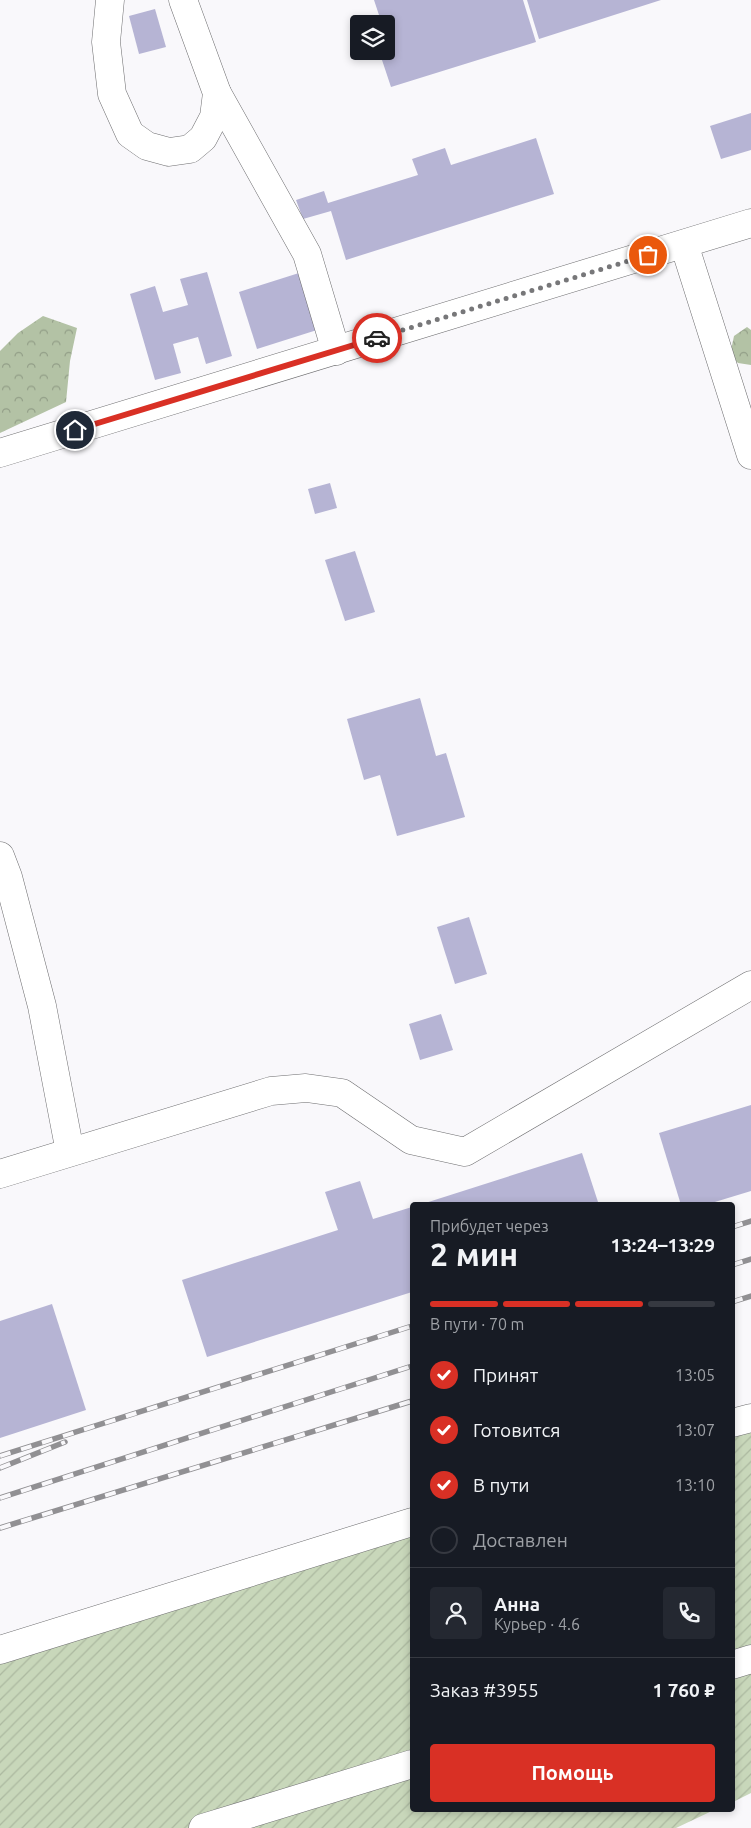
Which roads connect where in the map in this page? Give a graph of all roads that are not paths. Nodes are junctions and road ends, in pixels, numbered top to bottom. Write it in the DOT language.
graph roads {
  1 [pos="110,0"];
  2 [pos="183,0"];
  3 [pos="217,93"];
  4 [pos="751,222"];
  5 [pos="684,244"];
  6 [pos="336,351"];
  7 [pos="0,453"];
  8 [pos="751,455"];
  9 [pos="0,856"];
  10 [pos="751,985"];
  11 [pos="70,1152"];
  12 [pos="0,1174"];
  13 [pos="751,1418"];
  14 [pos="735,1422"];
  15 [pos="410,1523"];
  16 [pos="0,1650"];
  17 [pos="751,1659"];
  18 [pos="735,1664"];
  19 [pos="410,1765"];
  20 [pos="203,1828"];
  1 -- 3 [label="street"];
  2 -- 3 [label="street"];
  3 -- 6 [label="street"];
  4 -- 5 [label="street"];
  5 -- 6 [label="street"];
  5 -- 8 [label="street"];
  6 -- 7 [label="street"];
  9 -- 11 [label="street"];
  10 -- 11 [label="street"];
  11 -- 12 [label="street"];
  13 -- 14 [label="street"];
  15 -- 16 [label="street"];
  17 -- 18 [label="street"];
  19 -- 20 [label="street"];
}
